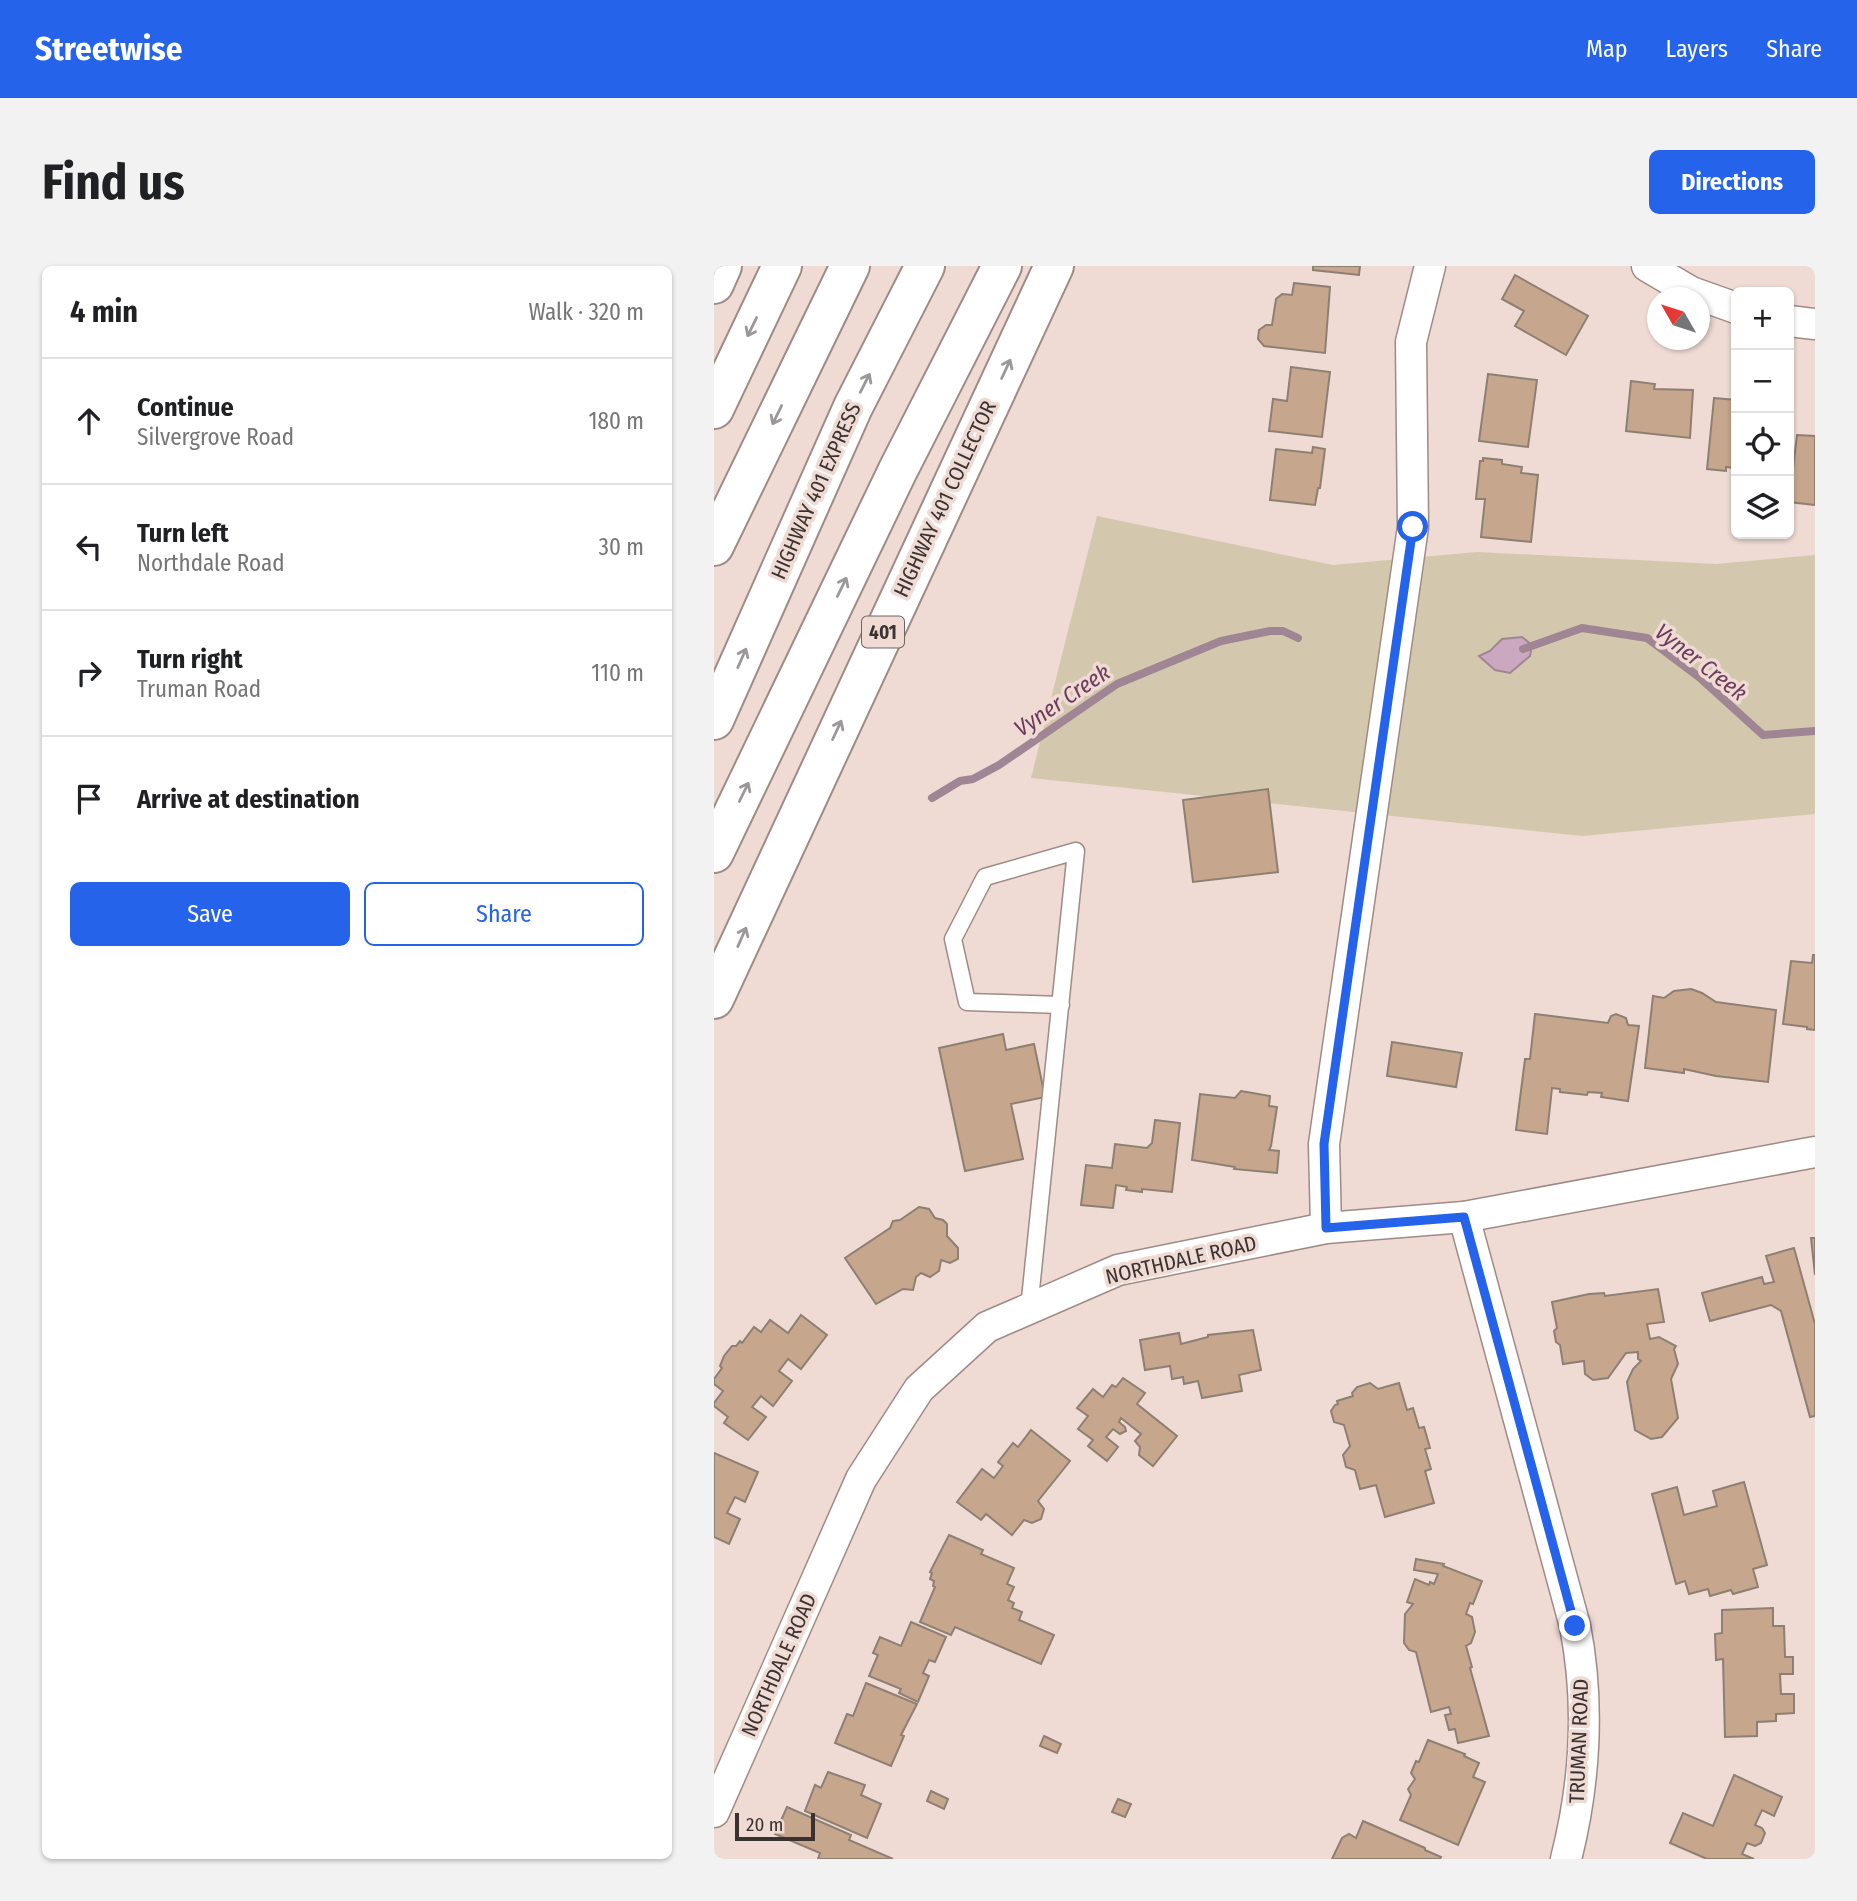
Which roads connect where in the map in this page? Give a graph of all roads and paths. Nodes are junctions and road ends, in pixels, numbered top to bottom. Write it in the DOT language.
graph roads {
  1 [pos="722,266"];
  2 [pos="782,266"];
  3 [pos="850,266"];
  4 [pos="925,266"];
  5 [pos="1002,266"];
  6 [pos="1054,266"];
  7 [pos="1430,266"];
  8 [pos="1647,266"];
  9 [pos="714,284"];
  10 [pos="1731,306"];
  11 [pos="1794,322"];
  12 [pos="1815,324"];
  13 [pos="714,409"];
  14 [pos="714,546"];
  15 [pos="714,720"];
  16 [pos="714,853"];
  17 [pos="714,999"];
  18 [pos="1061,1005"];
  19 [pos="1815,1152"];
  20 [pos="1464,1217"];
  21 [pos="1326,1228"];
  22 [pos="1029,1309"];
  23 [pos="714,1812"];
  24 [pos="1566,1859"];
  1 -- 9 [label="highway"];
  2 -- 13 [label="highway, one-way"];
  3 -- 14 [label="highway, one-way"];
  15 -- 4 [label="highway, HIGHWAY 401 EXPRESS, one-way"];
  16 -- 5 [label="highway, one-way"];
  17 -- 6 [label="highway, HIGHWAY 401 COLLECTOR / 401, one-way"];
  7 -- 21 [label="street"];
  8 -- 10 [label="street"];
  11 -- 12 [label="street"];
  18 -- 18 [label="lane"];
  18 -- 22 [label="lane"];
  19 -- 20 [label="street, NORTHDALE ROAD"];
  20 -- 21 [label="street, NORTHDALE ROAD"];
  20 -- 24 [label="street, TRUMAN ROAD"];
  21 -- 22 [label="street, NORTHDALE ROAD"];
  22 -- 23 [label="street, NORTHDALE ROAD"];
}
